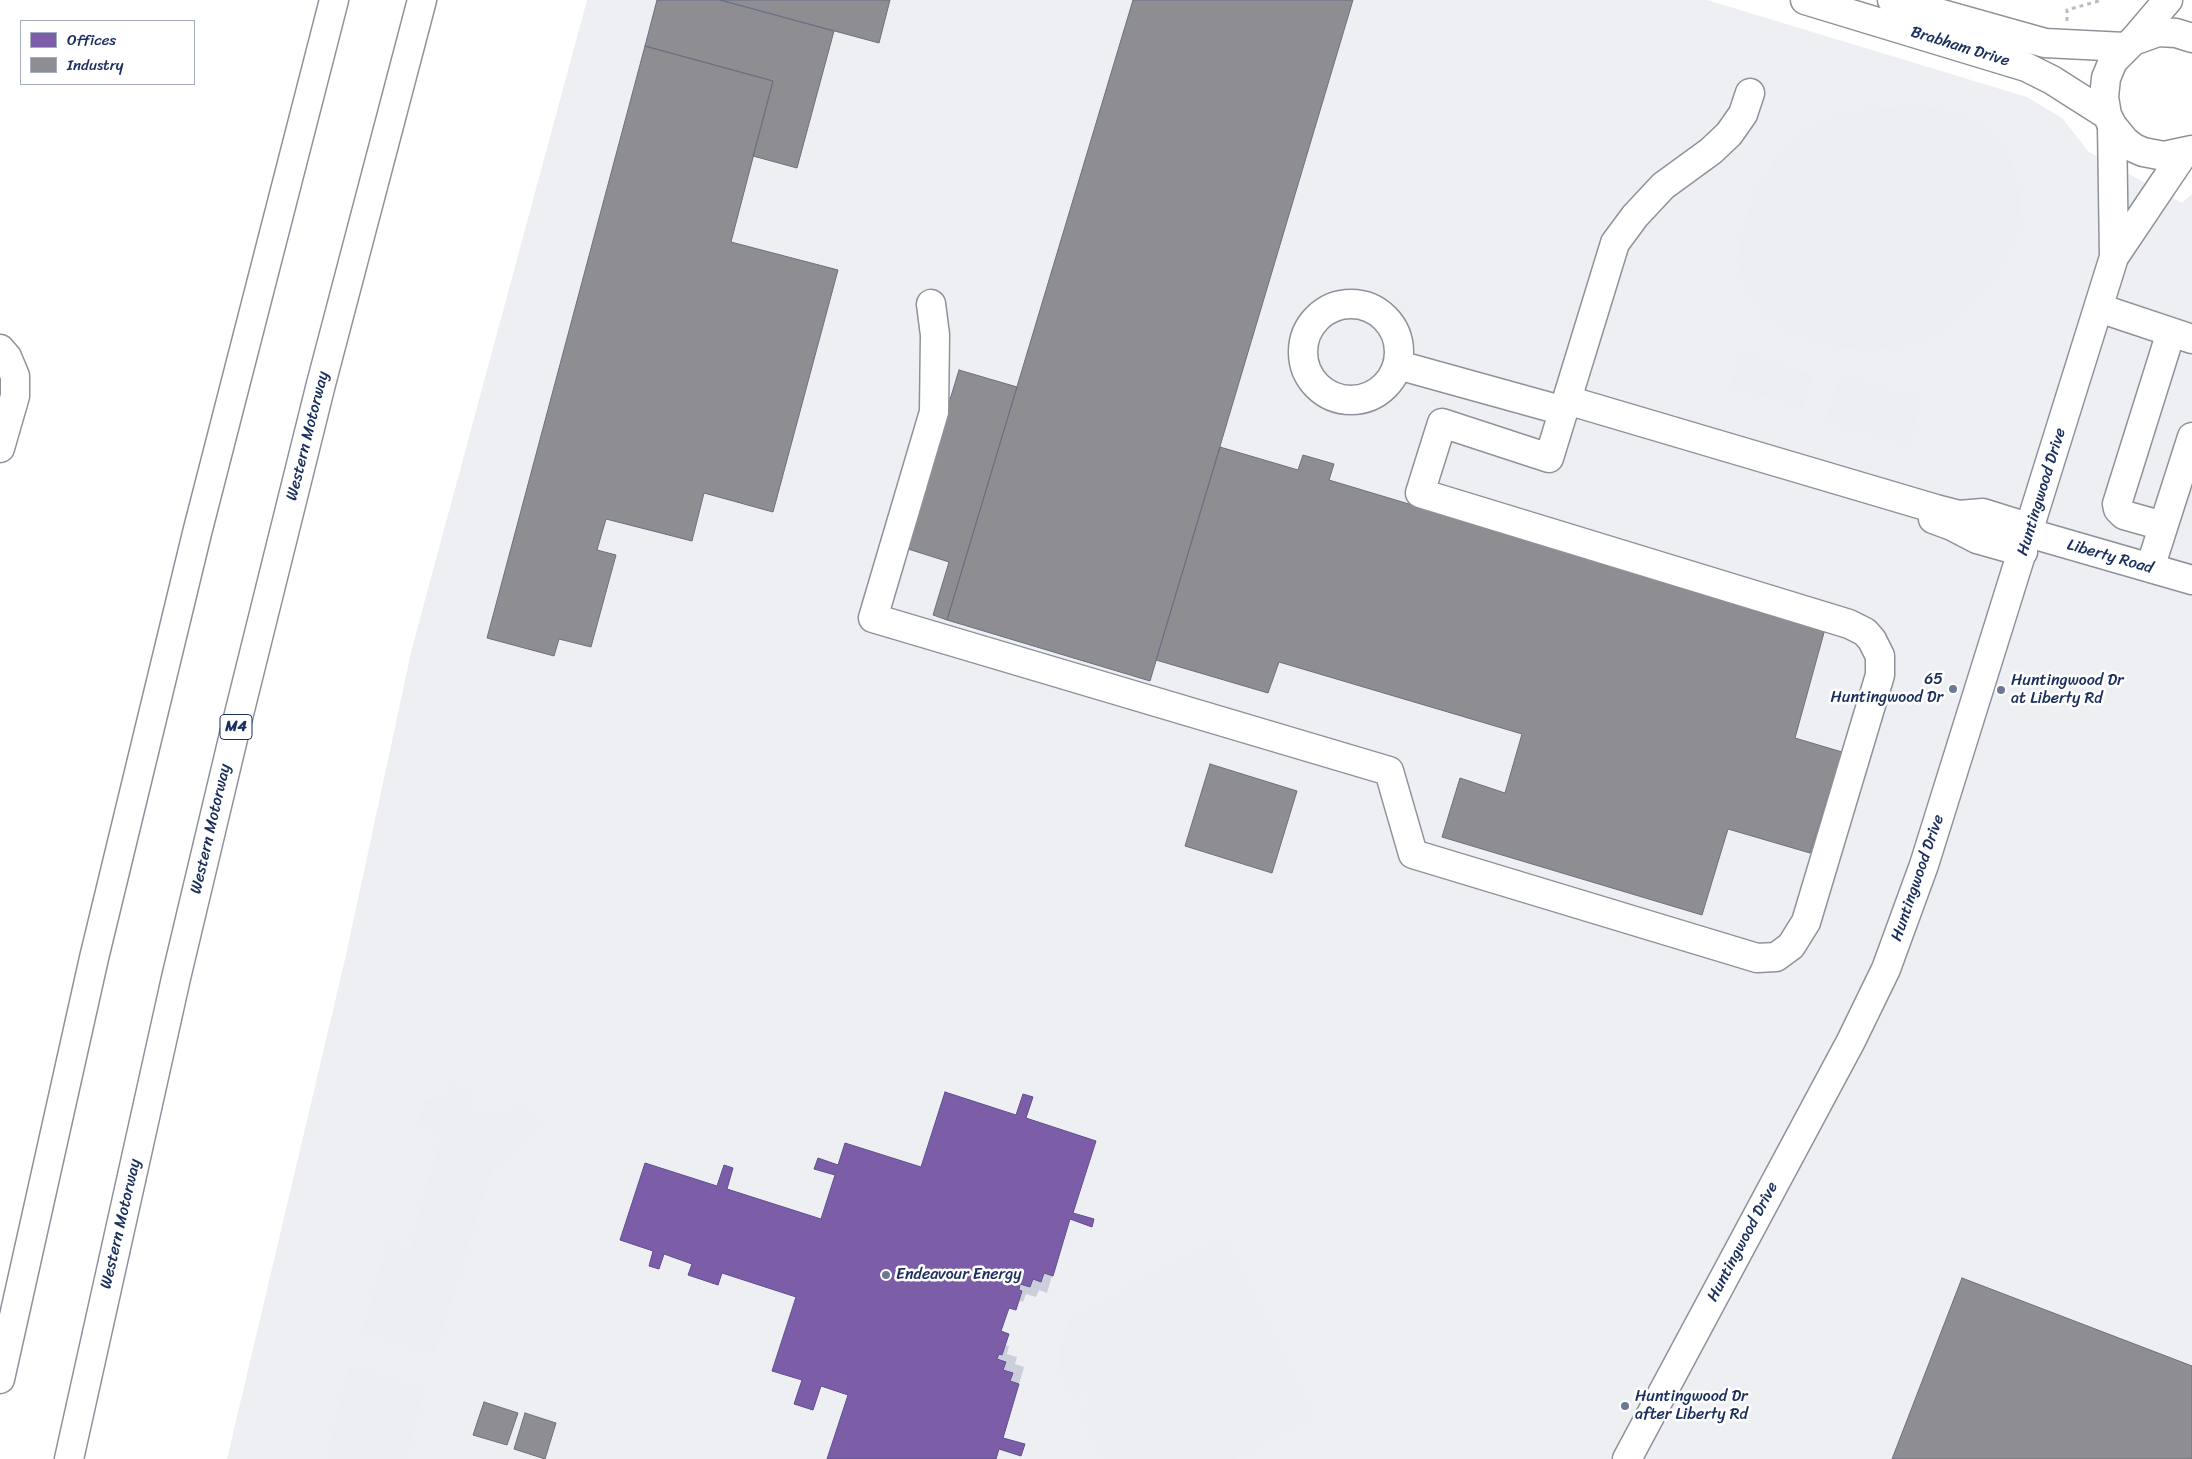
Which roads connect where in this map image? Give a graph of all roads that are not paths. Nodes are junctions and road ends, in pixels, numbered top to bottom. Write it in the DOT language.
graph roads {
  1 [pos="334,0"];
  2 [pos="422,0"];
  3 [pos="1805,0"];
  4 [pos="1892,0"];
  5 [pos="2168,0"];
  6 [pos="2192,38"];
  7 [pos="2129,44"];
  8 [pos="1750,93"];
  9 [pos="2109,120"];
  10 [pos="2188,152"];
  11 [pos="2114,257"];
  12 [pos="931,304"];
  13 [pos="2098,308"];
  14 [pos="2182,335"];
  15 [pos="0,349"];
  16 [pos="1398,365"];
  17 [pos="1565,408"];
  18 [pos="2192,437"];
  19 [pos="0,448"];
  20 [pos="2163,526"];
  21 [pos="2027,538"];
  22 [pos="2150,568"];
  23 [pos="2192,580"];
  24 [pos="0,1379"];
  25 [pos="69,1459"];
  26 [pos="1627,1459"];
  1 -- 24 [label="main road"];
  2 -- 25 [label="main road, Western Motorway / M4"];
  3 -- 9 [label="main road, Brabham Drive"];
  4 -- 7 [label="main road, Brabham Drive"];
  5 -- 7 [label="main road"];
  6 -- 7 [label="main road"];
  7 -- 9 [label="main road, Huntingwood Drive"];
  8 -- 17 [label="main road"];
  9 -- 10 [label="main road, Brabham Drive"];
  9 -- 11 [label="main road, Huntingwood Drive"];
  10 -- 11 [label="main road, Huntingwood Drive"];
  11 -- 13 [label="main road, Huntingwood Drive"];
  12 -- 17 [label="main road"];
  13 -- 14 [label="main road"];
  13 -- 21 [label="main road, Huntingwood Drive"];
  14 -- 20 [label="main road"];
  15 -- 19 [label="main road"];
  16 -- 17 [label="main road, Liberty Road"];
  17 -- 21 [label="main road, Liberty Road"];
  18 -- 20 [label="main road"];
  20 -- 22 [label="main road"];
  21 -- 22 [label="main road, Liberty Road"];
  21 -- 26 [label="main road, Huntingwood Drive"];
  22 -- 23 [label="main road, Liberty Road"];
}
